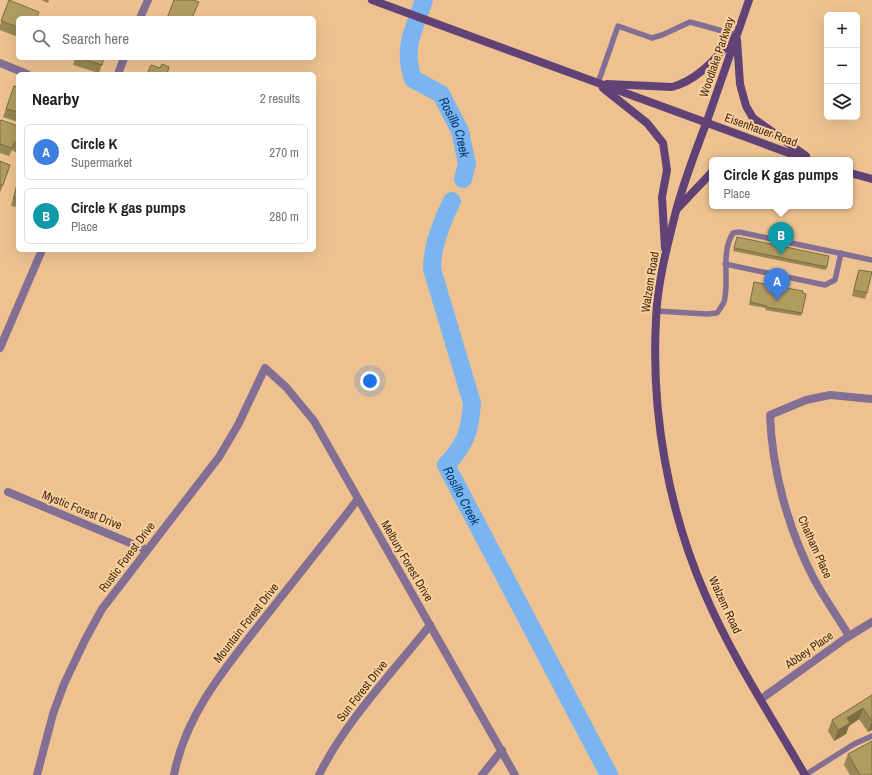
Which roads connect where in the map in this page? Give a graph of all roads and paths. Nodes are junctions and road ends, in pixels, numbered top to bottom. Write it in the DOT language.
graph roads {
  1 [pos="148,0"];
  2 [pos="372,0"];
  3 [pos="749,0"];
  4 [pos="141,16"];
  5 [pos="737,35"];
  6 [pos="123,60"];
  7 [pos="0,63"];
  8 [pos="22,72"];
  9 [pos="119,72"];
  10 [pos="598,83"];
  11 [pos="706,122"];
  12 [pos="800,157"];
  13 [pos="807,157"];
  14 [pos="853,174"];
  15 [pos="709,175"];
  16 [pos="871,178"];
  17 [pos="676,209"];
  18 [pos="41,252"];
  19 [pos="841,253"];
  20 [pos="665,260"];
  21 [pos="872,260"];
  22 [pos="725,264"];
  23 [pos="657,311"];
  24 [pos="0,348"];
  25 [pos="265,368"];
  26 [pos="872,399"];
  27 [pos="3,490"];
  28 [pos="358,499"];
  29 [pos="147,550"];
  30 [pos="872,622"];
  31 [pos="430,625"];
  32 [pos="849,636"];
  33 [pos="761,698"];
  34 [pos="872,736"];
  35 [pos="502,750"];
  36 [pos="37,775"];
  37 [pos="174,775"];
  38 [pos="319,775"];
  39 [pos="482,775"];
  40 [pos="515,775"];
  41 [pos="805,775"];
  1 -- 4 [label="street"];
  2 -- 10 [label="main road"];
  3 -- 5 [label="main road, Woodlake Parkway"];
  5 -- 10 [label="main road"];
  5 -- 10 [label="lane"];
  5 -- 11 [label="main road, Woodlake Parkway"];
  5 -- 13 [label="main road"];
  6 -- 9 [label="street"];
  7 -- 8 [label="street"];
  10 -- 11 [label="main road"];
  10 -- 20 [label="main road"];
  11 -- 12 [label="main road, Eisenhauer Road"];
  11 -- 17 [label="main road, Walzem Road"];
  14 -- 16 [label="main road"];
  15 -- 17 [label="main road"];
  17 -- 20 [label="main road, Walzem Road"];
  18 -- 24 [label="street"];
  19 -- 21 [label="lane"];
  19 -- 22 [label="lane"];
  19 -- 22 [label="lane"];
  20 -- 23 [label="main road, Walzem Road"];
  22 -- 23 [label="lane"];
  23 -- 33 [label="main road, Walzem Road"];
  25 -- 28 [label="street, Melbury Forest Drive"];
  25 -- 29 [label="street, Rustic Forest Drive"];
  26 -- 32 [label="street, Chatham Place"];
  27 -- 29 [label="street, Mystic Forest Drive"];
  28 -- 31 [label="street, Melbury Forest Drive"];
  28 -- 37 [label="street, Mountain Forest Drive"];
  29 -- 36 [label="street, Rustic Forest Drive"];
  30 -- 32 [label="street, Abbey Place"];
  31 -- 35 [label="street, Melbury Forest Drive"];
  31 -- 38 [label="street, Sun Forest Drive"];
  32 -- 33 [label="street, Abbey Place"];
  33 -- 41 [label="main road, Walzem Road"];
  34 -- 41 [label="lane"];
  35 -- 39 [label="street"];
  35 -- 40 [label="street, Melbury Forest Drive"];
}
